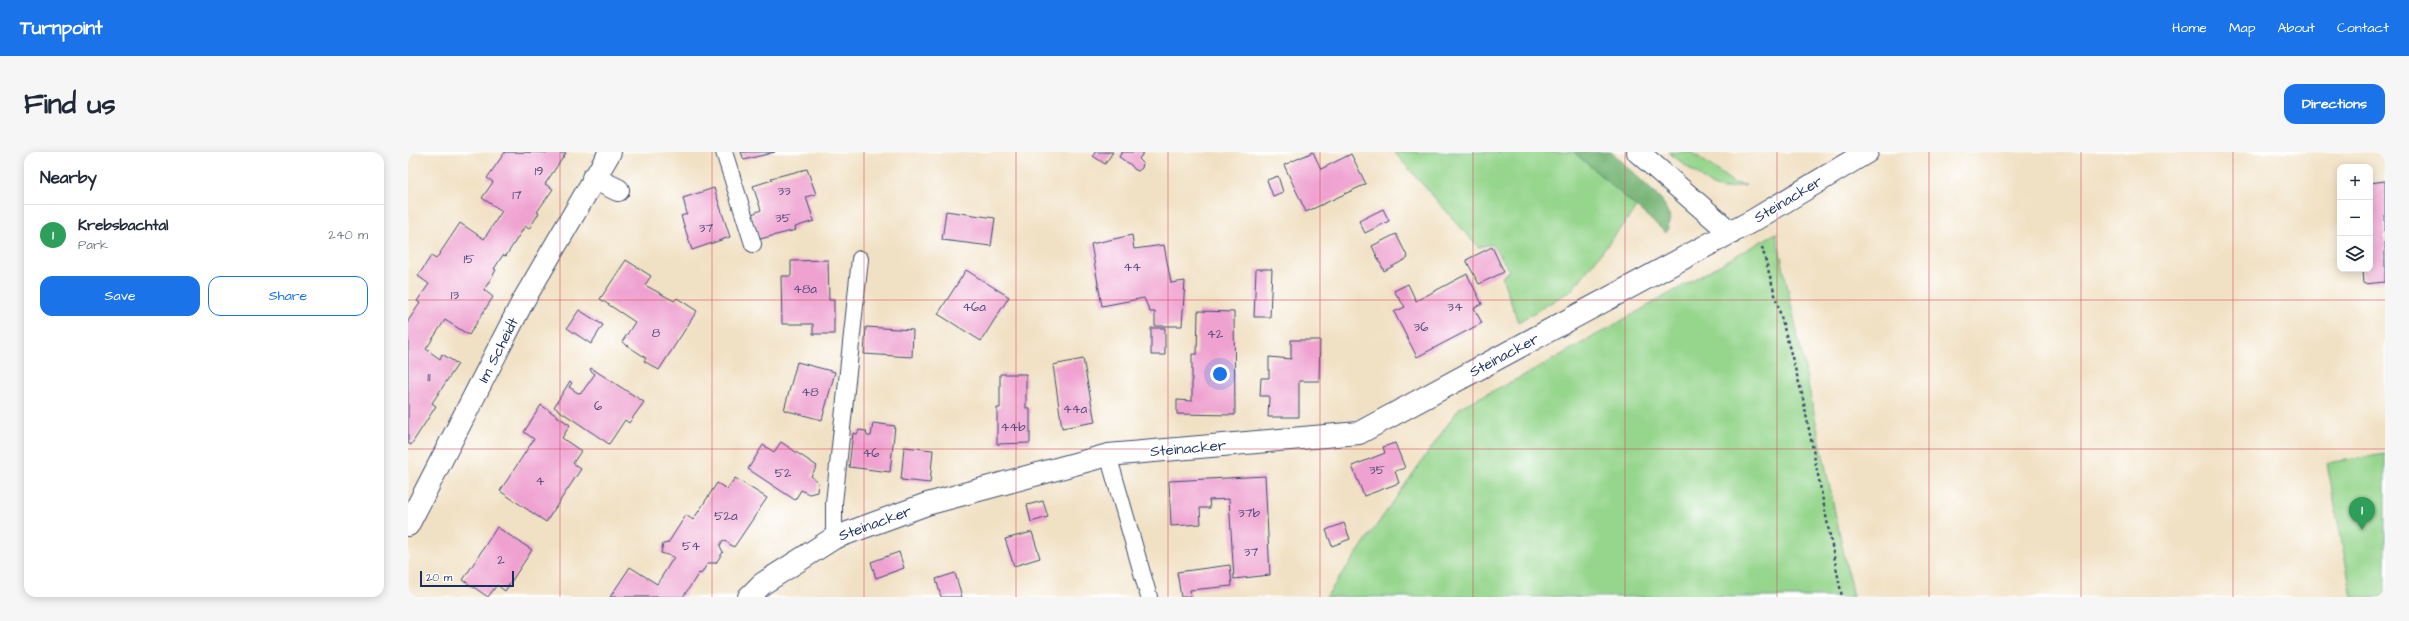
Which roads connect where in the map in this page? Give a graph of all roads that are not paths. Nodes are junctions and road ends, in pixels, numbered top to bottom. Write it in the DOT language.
graph roads {
  1 [pos="610,152"];
  2 [pos="724,152"];
  3 [pos="1638,152"];
  4 [pos="1867,152"];
  5 [pos="593,178"];
  6 [pos="618,190"];
  7 [pos="1731,232"];
  8 [pos="753,244"];
  9 [pos="860,259"];
  10 [pos="1108,455"];
  11 [pos="408,525"];
  12 [pos="834,538"];
  13 [pos="749,597"];
  14 [pos="1149,597"];
  1 -- 5 [label="street, Im Scheidt"];
  2 -- 8 [label="lane"];
  3 -- 7 [label="street"];
  4 -- 7 [label="street, Steinacker"];
  5 -- 6 [label="street"];
  5 -- 11 [label="street, Im Scheidt"];
  7 -- 10 [label="street, Steinacker"];
  9 -- 12 [label="lane"];
  10 -- 12 [label="street, Steinacker"];
  10 -- 14 [label="lane"];
  12 -- 13 [label="street, Steinacker"];
}
